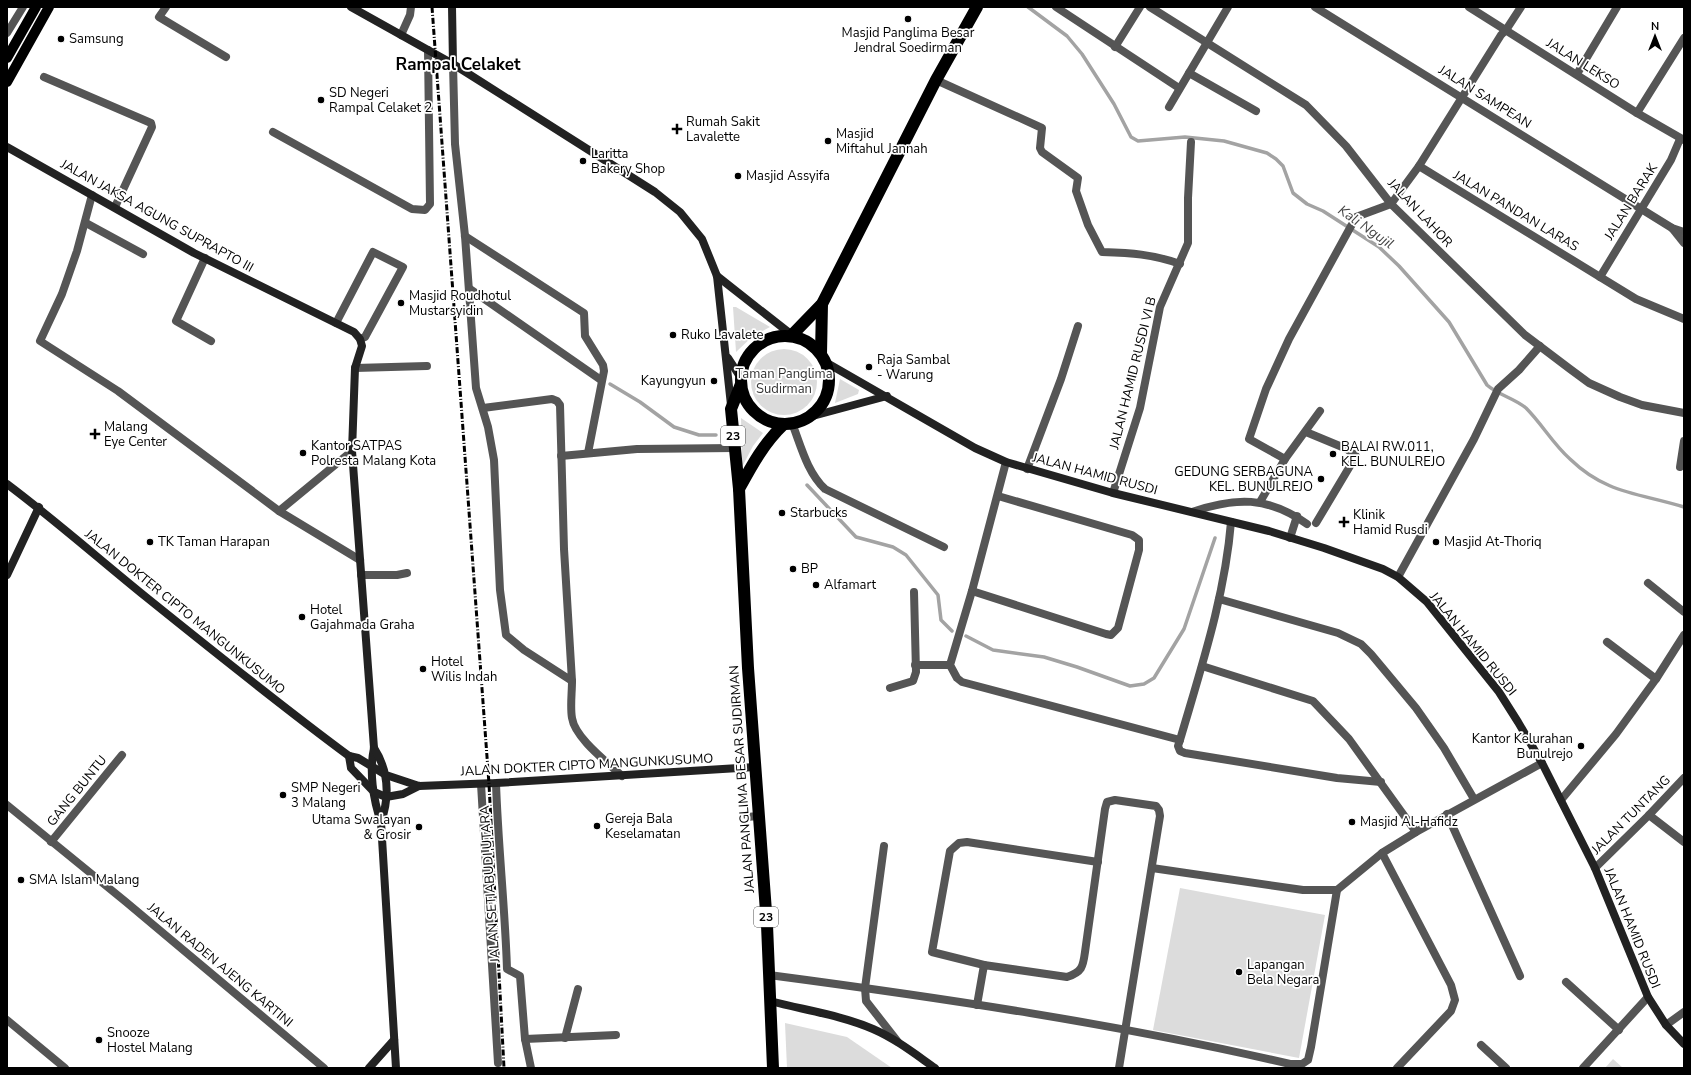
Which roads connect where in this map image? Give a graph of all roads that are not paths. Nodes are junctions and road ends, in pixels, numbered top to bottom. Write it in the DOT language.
graph roads {
  1 [pos="23,7"];
  2 [pos="36,7"];
  3 [pos="49,7"];
  4 [pos="166,7"];
  5 [pos="350,7"];
  6 [pos="411,7"];
  7 [pos="452,7"];
  8 [pos="977,7"];
  9 [pos="1056,7"];
  10 [pos="1140,7"];
  11 [pos="1150,7"];
  12 [pos="1228,7"];
  13 [pos="1315,7"];
  14 [pos="1469,7"];
  15 [pos="1521,7"];
  16 [pos="1618,7"];
  17 [pos="10,22"];
  18 [pos="23,30"];
  19 [pos="1506,30"];
  20 [pos="7,33"];
  21 [pos="401,34"];
  22 [pos="1684,40"];
  23 [pos="1206,42"];
  24 [pos="1115,47"];
  25 [pos="428,50"];
  26 [pos="226,57"];
  27 [pos="7,58"];
  28 [pos="453,64"];
  29 [pos="1189,73"];
  30 [pos="1577,74"];
  31 [pos="44,77"];
  32 [pos="936,80"];
  33 [pos="7,82"];
  34 [pos="1179,88"];
  35 [pos="1463,97"];
  36 [pos="1169,107"];
  37 [pos="1256,111"];
  38 [pos="1638,113"];
  39 [pos="273,132"];
  40 [pos="1682,140"];
  41 [pos="1191,142"];
  42 [pos="7,147"];
  43 [pos="1419,166"];
  44 [pos="92,195"];
  45 [pos="1391,204"];
  46 [pos="116,207"];
  47 [pos="1641,208"];
  48 [pos="86,223"];
  49 [pos="1672,228"];
  50 [pos="1684,232"];
  51 [pos="466,236"];
  52 [pos="1684,243"];
  53 [pos="143,254"];
  54 [pos="205,258"];
  55 [pos="1180,264"];
  56 [pos="717,276"];
  57 [pos="1600,277"];
  58 [pos="470,289"];
  59 [pos="822,304"];
  60 [pos="1684,320"];
  61 [pos="336,323"];
  62 [pos="1078,326"];
  63 [pos="792,336"];
  64 [pos="360,339"];
  65 [pos="211,341"];
  66 [pos="1540,346"];
  67 [pos="726,356"];
  68 [pos="824,359"];
  69 [pos="427,366"];
  70 [pos="355,368"];
  71 [pos="601,380"];
  72 [pos="741,381"];
  73 [pos="887,396"];
  74 [pos="483,408"];
  75 [pos="732,411"];
  76 [pos="1320,411"];
  77 [pos="1684,413"];
  78 [pos="809,417"];
  79 [pos="788,423"];
  80 [pos="1306,432"];
  81 [pos="1684,440"];
  82 [pos="734,448"];
  83 [pos="352,451"];
  84 [pos="588,453"];
  85 [pos="561,456"];
  86 [pos="1285,459"];
  87 [pos="1006,462"];
  88 [pos="1680,467"];
  89 [pos="1027,469"];
  90 [pos="7,484"];
  91 [pos="739,489"];
  92 [pos="1113,493"];
  93 [pos="998,496"];
  94 [pos="1260,502"];
  95 [pos="39,507"];
  96 [pos="280,511"];
  97 [pos="1192,512"];
  98 [pos="1297,516"];
  99 [pos="1231,522"];
  100 [pos="1316,523"];
  101 [pos="1307,524"];
  102 [pos="1290,538"];
  103 [pos="944,547"];
  104 [pos="360,560"];
  105 [pos="407,573"];
  106 [pos="7,575"];
  107 [pos="361,575"];
  108 [pos="1398,577"];
  109 [pos="1648,584"];
  110 [pos="972,591"];
  111 [pos="914,592"];
  112 [pos="1220,599"];
  113 [pos="1684,612"];
  114 [pos="1684,635"];
  115 [pos="1607,642"];
  116 [pos="915,665"];
  117 [pos="950,665"];
  118 [pos="1202,666"];
  119 [pos="1656,679"];
  120 [pos="572,681"];
  121 [pos="890,688"];
  122 [pos="1180,740"];
  123 [pos="374,748"];
  124 [pos="122,755"];
  125 [pos="349,756"];
  126 [pos="1542,763"];
  127 [pos="755,767"];
  128 [pos="373,768"];
  129 [pos="386,775"];
  130 [pos="622,776"];
  131 [pos="1684,778"];
  132 [pos="1381,782"];
  133 [pos="496,783"];
  134 [pos="481,784"];
  135 [pos="420,786"];
  136 [pos="374,792"];
  137 [pos="386,797"];
  138 [pos="1474,799"];
  139 [pos="1561,800"];
  140 [pos="7,805"];
  141 [pos="1447,814"];
  142 [pos="1650,815"];
  143 [pos="759,816"];
  144 [pos="746,817"];
  145 [pos="381,822"];
  146 [pos="1416,832"];
  147 [pos="51,842"];
  148 [pos="1684,842"];
  149 [pos="884,846"];
  150 [pos="1382,853"];
  151 [pos="1098,862"];
  152 [pos="1152,868"];
  153 [pos="1595,868"];
  154 [pos="1337,890"];
  155 [pos="984,965"];
  156 [pos="769,975"];
  157 [pos="1520,976"];
  158 [pos="1566,982"];
  159 [pos="864,988"];
  160 [pos="578,990"];
  161 [pos="1648,997"];
  162 [pos="770,1002"];
  163 [pos="977,1005"];
  164 [pos="1684,1012"];
  165 [pos="7,1020"];
  166 [pos="1666,1025"];
  167 [pos="1125,1030"];
  168 [pos="1619,1030"];
  169 [pos="616,1035"];
  170 [pos="565,1038"];
  171 [pos="525,1039"];
  172 [pos="394,1040"];
  173 [pos="898,1042"];
  174 [pos="1684,1044"];
  175 [pos="1482,1045"];
  176 [pos="498,1063"];
  177 [pos="65,1068"];
  178 [pos="324,1068"];
  179 [pos="369,1068"];
  180 [pos="396,1068"];
  181 [pos="530,1068"];
  182 [pos="773,1068"];
  183 [pos="935,1068"];
  184 [pos="1119,1068"];
  185 [pos="1397,1068"];
  186 [pos="1506,1068"];
  187 [pos="1583,1068"];
  1 -- 17 [label="street"];
  2 -- 18 [label="main road"];
  3 -- 33 [label="main road"];
  4 -- 26 [label="street"];
  5 -- 21 [label="street"];
  6 -- 21 [label="street"];
  7 -- 28 [label="street"];
  8 -- 32 [label="highway"];
  9 -- 24 [label="street"];
  10 -- 24 [label="street"];
  11 -- 23 [label="street, JALAN LAHOR"];
  12 -- 23 [label="street"];
  13 -- 35 [label="street, JALAN SAMPEAN"];
  14 -- 19 [label="street, JALAN LEKSO"];
  15 -- 19 [label="street"];
  16 -- 30 [label="street"];
  17 -- 18 [label="street"];
  17 -- 20 [label="street"];
  18 -- 27 [label="main road"];
  19 -- 30 [label="street, JALAN LEKSO"];
  19 -- 35 [label="street"];
  21 -- 25 [label="street"];
  22 -- 38 [label="street"];
  23 -- 29 [label="street"];
  23 -- 45 [label="street, JALAN LAHOR"];
  24 -- 34 [label="street"];
  25 -- 28 [label="street"];
  25 -- 39 [label="street"];
  28 -- 51 [label="street"];
  28 -- 56 [label="street"];
  29 -- 34 [label="street"];
  29 -- 37 [label="street"];
  30 -- 38 [label="street, JALAN LEKSO"];
  31 -- 46 [label="street"];
  32 -- 55 [label="street"];
  32 -- 59 [label="highway"];
  34 -- 36 [label="street"];
  35 -- 43 [label="street"];
  35 -- 47 [label="street, JALAN SAMPEAN"];
  38 -- 40 [label="street, JALAN LEKSO"];
  40 -- 47 [label="street, JALAN BARAK"];
  41 -- 55 [label="street, JALAN HAMID RUSDI VI B"];
  42 -- 44 [label="street, JALAN JAKSA AGUNG SUPRAPTO III"];
  43 -- 45 [label="street"];
  43 -- 57 [label="street, JALAN PANDAN LARAS"];
  44 -- 46 [label="street, JALAN JAKSA AGUNG SUPRAPTO III"];
  44 -- 48 [label="street"];
  45 -- 66 [label="street, JALAN LAHOR"];
  45 -- 86 [label="street"];
  46 -- 54 [label="street, JALAN JAKSA AGUNG SUPRAPTO III"];
  47 -- 49 [label="street, JALAN SAMPEAN"];
  47 -- 57 [label="street, JALAN BARAK"];
  48 -- 53 [label="street"];
  48 -- 96 [label="street"];
  49 -- 50 [label="street"];
  49 -- 52 [label="street"];
  51 -- 58 [label="street"];
  51 -- 71 [label="street"];
  54 -- 61 [label="street, JALAN JAKSA AGUNG SUPRAPTO III"];
  54 -- 65 [label="street"];
  55 -- 92 [label="street, JALAN HAMID RUSDI VI B"];
  56 -- 63 [label="street"];
  56 -- 67 [label="street"];
  57 -- 60 [label="street, JALAN PANDAN LARAS"];
  58 -- 71 [label="street"];
  58 -- 74 [label="street"];
  59 -- 63 [label="highway"];
  59 -- 68 [label="highway"];
  61 -- 64 [label="street, JALAN JAKSA AGUNG SUPRAPTO III"];
  61 -- 64 [label="street"];
  62 -- 89 [label="street"];
  63 -- 68 [label="highway"];
  63 -- 72 [label="highway, 23"];
  64 -- 70 [label="street"];
  66 -- 77 [label="street, JALAN LAHOR"];
  66 -- 108 [label="street"];
  67 -- 72 [label="street"];
  67 -- 75 [label="street"];
  68 -- 73 [label="street, JALAN HAMID RUSDI"];
  68 -- 78 [label="highway"];
  69 -- 70 [label="street"];
  70 -- 83 [label="street"];
  71 -- 84 [label="street"];
  72 -- 75 [label="highway, JALAN PANGLIMA BESAR SUDIRMAN / 23"];
  72 -- 79 [label="highway, 23"];
  73 -- 78 [label="street"];
  73 -- 87 [label="street, JALAN HAMID RUSDI"];
  74 -- 85 [label="street"];
  74 -- 120 [label="street"];
  75 -- 82 [label="highway, JALAN PANGLIMA BESAR SUDIRMAN / 23"];
  76 -- 80 [label="street"];
  78 -- 79 [label="highway"];
  79 -- 91 [label="highway, 23"];
  79 -- 103 [label="street"];
  80 -- 86 [label="street"];
  80 -- 100 [label="street"];
  81 -- 88 [label="street"];
  82 -- 84 [label="street"];
  82 -- 91 [label="highway, JALAN PANGLIMA BESAR SUDIRMAN / 23"];
  83 -- 96 [label="street"];
  83 -- 104 [label="street"];
  84 -- 85 [label="street"];
  85 -- 120 [label="street"];
  86 -- 94 [label="street"];
  87 -- 89 [label="street, JALAN HAMID RUSDI"];
  87 -- 93 [label="street"];
  89 -- 92 [label="street, JALAN HAMID RUSDI"];
  90 -- 95 [label="street, JALAN DOKTER CIPTO MANGUNKUSUMO"];
  91 -- 127 [label="highway, JALAN PANGLIMA BESAR SUDIRMAN / 23"];
  92 -- 97 [label="street, JALAN HAMID RUSDI"];
  93 -- 110 [label="street"];
  93 -- 110 [label="street"];
  94 -- 97 [label="street"];
  94 -- 98 [label="street"];
  95 -- 106 [label="street"];
  95 -- 125 [label="street, JALAN DOKTER CIPTO MANGUNKUSUMO"];
  96 -- 104 [label="street"];
  97 -- 99 [label="street, JALAN HAMID RUSDI"];
  98 -- 101 [label="street"];
  98 -- 102 [label="street"];
  99 -- 102 [label="street, JALAN HAMID RUSDI"];
  99 -- 112 [label="street"];
  102 -- 108 [label="street, JALAN HAMID RUSDI"];
  104 -- 107 [label="street"];
  105 -- 107 [label="street"];
  107 -- 123 [label="street"];
  108 -- 126 [label="street, JALAN HAMID RUSDI"];
  109 -- 113 [label="street"];
  110 -- 117 [label="street"];
  111 -- 116 [label="street"];
  112 -- 118 [label="street"];
  112 -- 138 [label="street"];
  114 -- 119 [label="street"];
  115 -- 119 [label="street"];
  116 -- 117 [label="street"];
  116 -- 121 [label="street"];
  117 -- 122 [label="street"];
  118 -- 122 [label="street"];
  118 -- 132 [label="street"];
  119 -- 139 [label="street"];
  120 -- 130 [label="street"];
  122 -- 132 [label="street"];
  123 -- 128 [label="street"];
  123 -- 129 [label="street"];
  124 -- 147 [label="street, GANG BUNTU"];
  125 -- 128 [label="street, JALAN DOKTER CIPTO MANGUNKUSUMO"];
  125 -- 136 [label="street, JALAN DOKTER CIPTO MANGUNKUSUMO"];
  126 -- 138 [label="street"];
  126 -- 139 [label="street, JALAN HAMID RUSDI"];
  127 -- 130 [label="street, JALAN DOKTER CIPTO MANGUNKUSUMO"];
  127 -- 143 [label="highway, JALAN PANGLIMA BESAR SUDIRMAN / 23"];
  128 -- 129 [label="street, JALAN DOKTER CIPTO MANGUNKUSUMO"];
  128 -- 136 [label="street"];
  129 -- 135 [label="street, JALAN DOKTER CIPTO MANGUNKUSUMO"];
  129 -- 137 [label="street"];
  130 -- 133 [label="street, JALAN DOKTER CIPTO MANGUNKUSUMO"];
  131 -- 142 [label="street, JALAN TUNTANG"];
  132 -- 146 [label="street"];
  133 -- 134 [label="street, JALAN DOKTER CIPTO MANGUNKUSUMO"];
  133 -- 171 [label="street, JALAN SETIABUDI UTARA"];
  134 -- 135 [label="street, JALAN DOKTER CIPTO MANGUNKUSUMO"];
  134 -- 176 [label="street"];
  135 -- 137 [label="street, JALAN DOKTER CIPTO MANGUNKUSUMO"];
  136 -- 137 [label="street, JALAN DOKTER CIPTO MANGUNKUSUMO"];
  136 -- 145 [label="street"];
  137 -- 145 [label="street"];
  138 -- 141 [label="street"];
  139 -- 153 [label="street, JALAN HAMID RUSDI"];
  140 -- 147 [label="street, JALAN RADEN AJENG KARTINI"];
  141 -- 146 [label="street"];
  141 -- 157 [label="street"];
  142 -- 148 [label="street"];
  142 -- 153 [label="street, JALAN TUNTANG"];
  143 -- 144 [label="street"];
  143 -- 156 [label="highway, JALAN PANGLIMA BESAR SUDIRMAN / 23"];
  145 -- 172 [label="street"];
  146 -- 150 [label="street"];
  147 -- 178 [label="street, JALAN RADEN AJENG KARTINI"];
  149 -- 159 [label="street"];
  150 -- 154 [label="street"];
  150 -- 185 [label="street"];
  151 -- 152 [label="street"];
  151 -- 155 [label="street"];
  151 -- 155 [label="street"];
  152 -- 154 [label="street"];
  152 -- 167 [label="street"];
  153 -- 161 [label="street, JALAN HAMID RUSDI"];
  154 -- 167 [label="street"];
  155 -- 163 [label="street"];
  156 -- 159 [label="street"];
  156 -- 162 [label="highway, JALAN PANGLIMA BESAR SUDIRMAN / 23"];
  158 -- 168 [label="street"];
  159 -- 163 [label="street"];
  159 -- 173 [label="street"];
  160 -- 170 [label="street"];
  161 -- 166 [label="street, JALAN HAMID RUSDI"];
  161 -- 168 [label="street"];
  162 -- 173 [label="street"];
  162 -- 182 [label="highway, JALAN PANGLIMA BESAR SUDIRMAN / 23"];
  163 -- 167 [label="street"];
  164 -- 166 [label="street"];
  165 -- 177 [label="street"];
  166 -- 174 [label="street, JALAN HAMID RUSDI"];
  167 -- 184 [label="street"];
  168 -- 187 [label="street"];
  169 -- 170 [label="street"];
  170 -- 171 [label="street"];
  171 -- 181 [label="street"];
  172 -- 179 [label="street"];
  172 -- 180 [label="street"];
  173 -- 183 [label="street"];
  175 -- 186 [label="street"];
}
